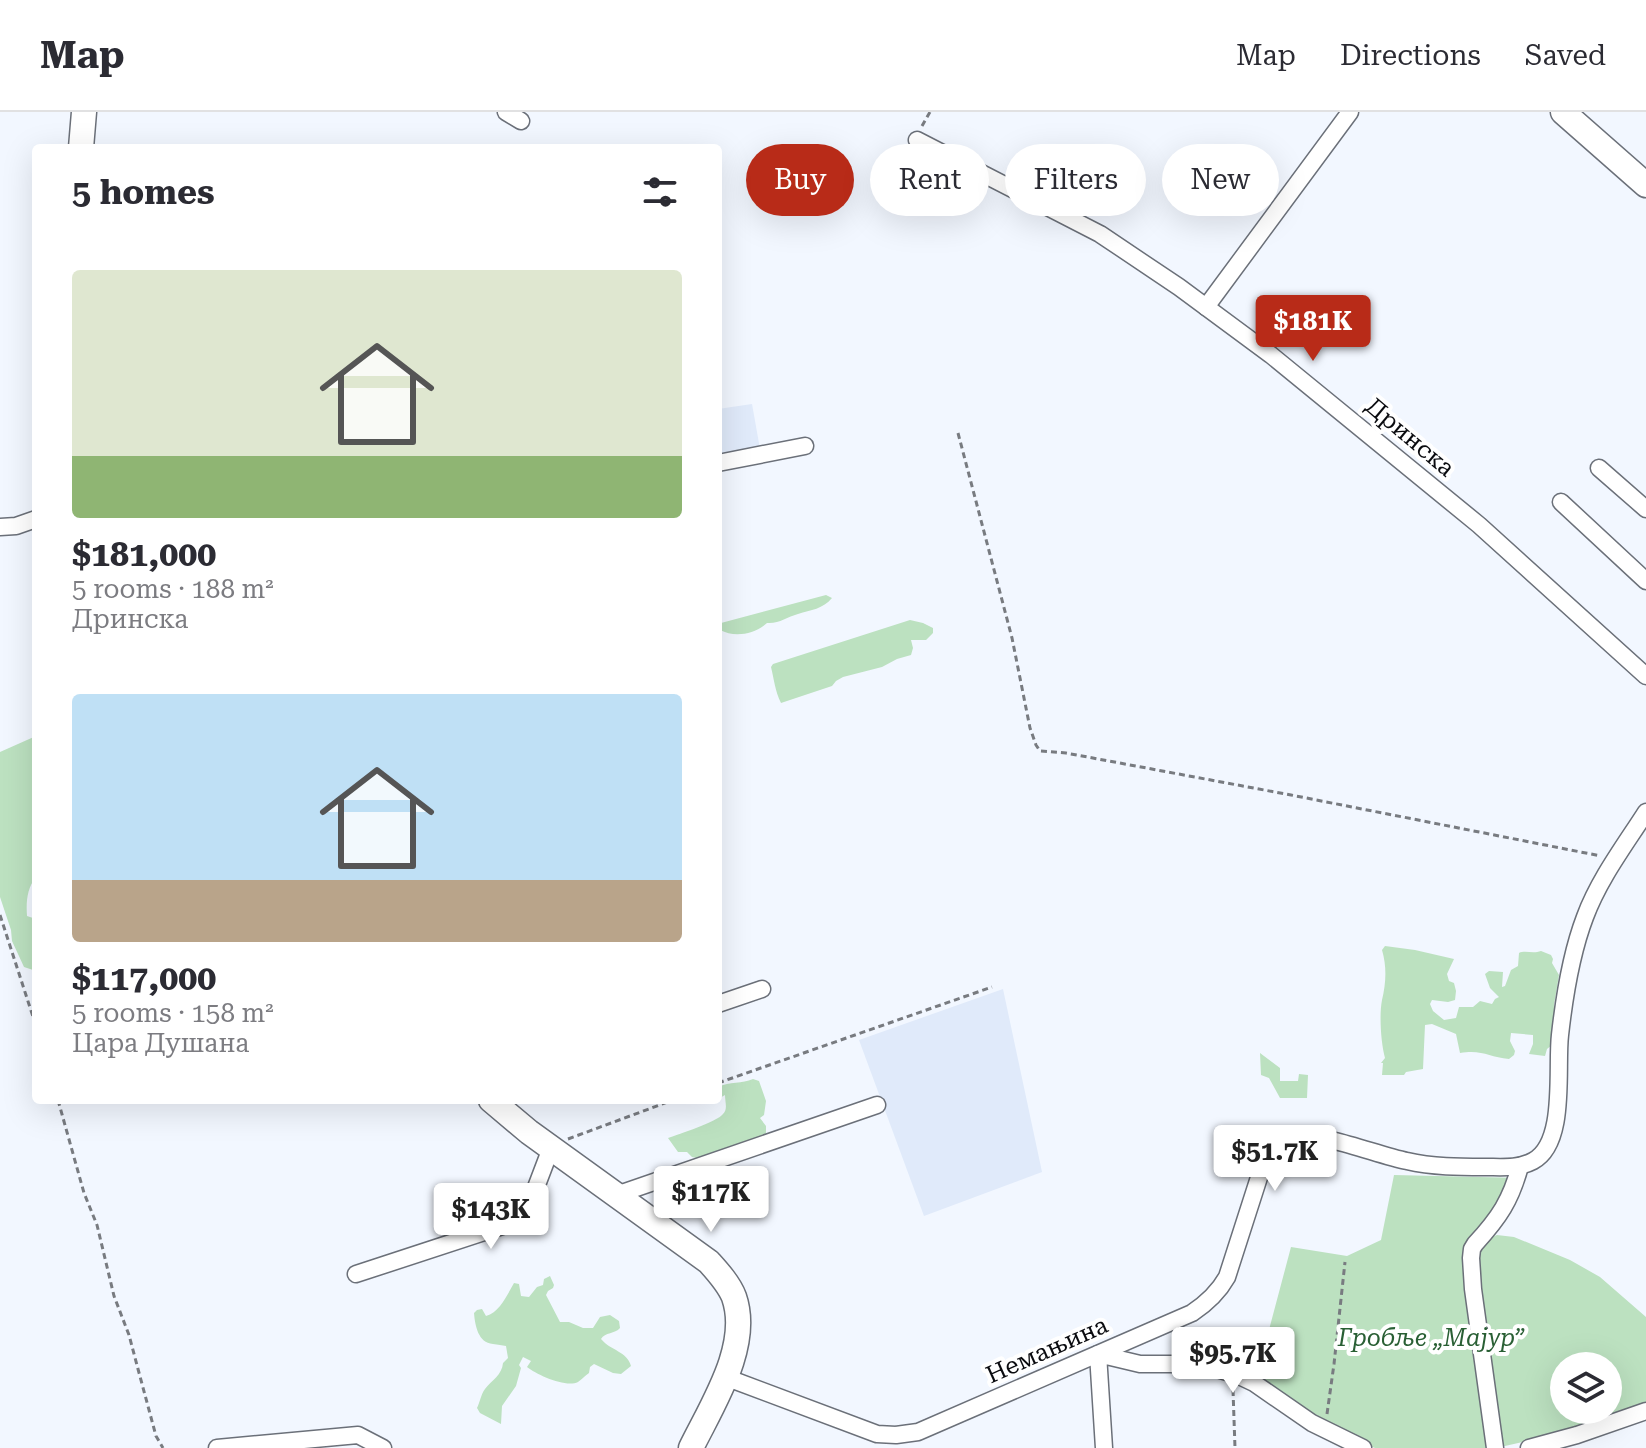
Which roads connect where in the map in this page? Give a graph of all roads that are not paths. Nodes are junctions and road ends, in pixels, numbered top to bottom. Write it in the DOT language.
graph roads {
  1 [pos="84,112"];
  2 [pos="506,112"];
  3 [pos="1350,112"];
  4 [pos="1563,112"];
  5 [pos="521,121"];
  6 [pos="917,140"];
  7 [pos="81,144"];
  8 [pos="1646,185"];
  9 [pos="1206,307"];
  10 [pos="805,446"];
  11 [pos="722,462"];
  12 [pos="1599,468"];
  13 [pos="1561,502"];
  14 [pos="1646,509"];
  15 [pos="32,520"];
  16 [pos="0,527"];
  17 [pos="1646,581"];
  18 [pos="1646,676"];
  19 [pos="1646,812"];
  20 [pos="762,989"];
  21 [pos="722,1003"];
  22 [pos="496,1104"];
  23 [pos="877,1105"];
  24 [pos="552,1149"];
  25 [pos="1520,1166"];
  26 [pos="616,1195"];
  27 [pos="356,1274"];
  28 [pos="1098,1354"];
  29 [pos="725,1377"];
  30 [pos="1646,1411"];
  31 [pos="905,1434"];
  32 [pos="217,1448"];
  33 [pos="383,1448"];
  34 [pos="691,1448"];
  35 [pos="924,1448"];
  36 [pos="1104,1448"];
  37 [pos="1363,1448"];
  38 [pos="1495,1448"];
  39 [pos="1529,1448"];
  1 -- 7 [label="street"];
  2 -- 5 [label="street"];
  3 -- 9 [label="street"];
  4 -- 8 [label="street"];
  6 -- 9 [label="street, Дринска"];
  9 -- 18 [label="street, Дринска"];
  10 -- 11 [label="street"];
  12 -- 14 [label="street"];
  13 -- 17 [label="street"];
  15 -- 16 [label="street"];
  19 -- 25 [label="street"];
  20 -- 21 [label="street"];
  22 -- 24 [label="street"];
  23 -- 26 [label="street"];
  24 -- 26 [label="street"];
  24 -- 27 [label="street"];
  25 -- 28 [label="street, Немањина"];
  25 -- 38 [label="street"];
  26 -- 29 [label="street"];
  28 -- 31 [label="street, Немањина"];
  28 -- 36 [label="street"];
  28 -- 37 [label="street"];
  29 -- 31 [label="street, Немањина"];
  29 -- 34 [label="street"];
  30 -- 39 [label="street"];
  31 -- 35 [label="street"];
  32 -- 33 [label="street"];
}
